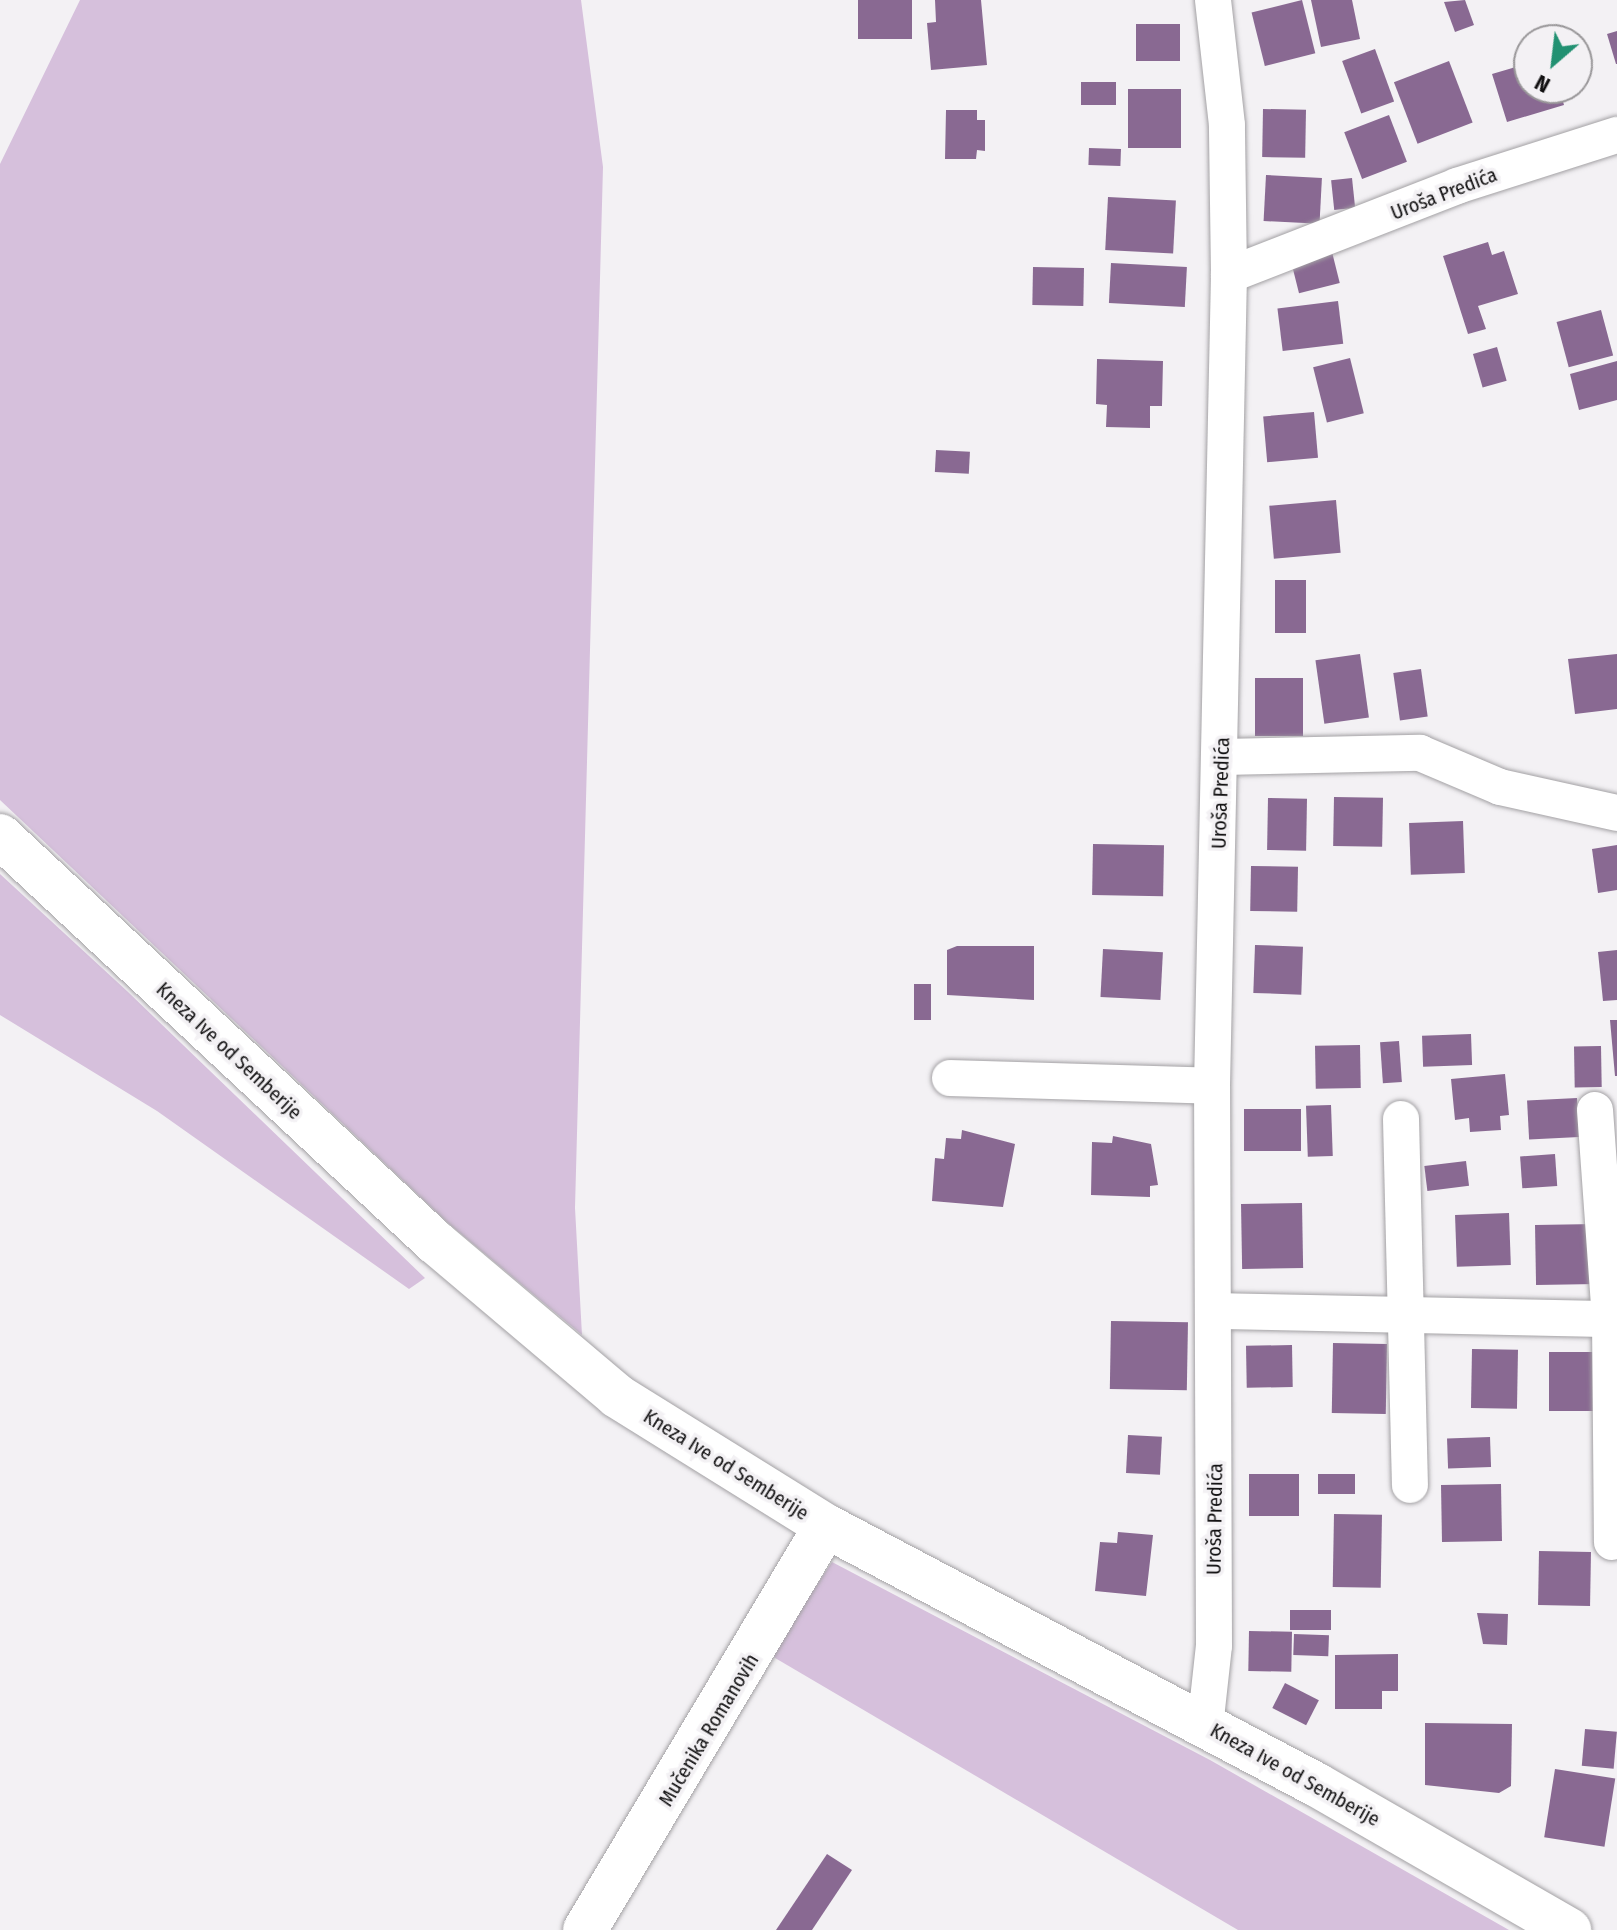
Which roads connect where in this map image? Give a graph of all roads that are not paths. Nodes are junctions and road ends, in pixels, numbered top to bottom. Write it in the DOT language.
graph roads {
  1 [pos="1213,0"];
  2 [pos="1617,135"];
  3 [pos="1229,275"];
  4 [pos="1222,757"];
  5 [pos="1617,813"];
  6 [pos="0,836"];
  7 [pos="950,1078"];
  8 [pos="1212,1086"];
  9 [pos="1595,1110"];
  10 [pos="1401,1119"];
  11 [pos="1218,1311"];
  12 [pos="1408,1316"];
  13 [pos="1610,1319"];
  14 [pos="1410,1485"];
  15 [pos="826,1526"];
  16 [pos="1612,1542"];
  17 [pos="1205,1727"];
  18 [pos="585,1930"];
  19 [pos="1569,1930"];
  1 -- 3 [label="street, Uroša Predića"];
  2 -- 3 [label="street, Uroša Predića"];
  3 -- 4 [label="street, Uroša Predića"];
  4 -- 5 [label="street"];
  4 -- 8 [label="street, Uroša Predića"];
  6 -- 15 [label="street, Kneza Ive od Semberije"];
  7 -- 8 [label="street"];
  8 -- 11 [label="street, Uroša Predića"];
  9 -- 13 [label="street"];
  10 -- 12 [label="street"];
  11 -- 12 [label="street"];
  11 -- 17 [label="street, Uroša Predića"];
  12 -- 13 [label="street"];
  12 -- 14 [label="street"];
  13 -- 16 [label="street"];
  15 -- 17 [label="street, Kneza Ive od Semberije"];
  15 -- 18 [label="street, Mučenika Romanovih"];
  17 -- 19 [label="street, Kneza Ive od Semberije"];
}
